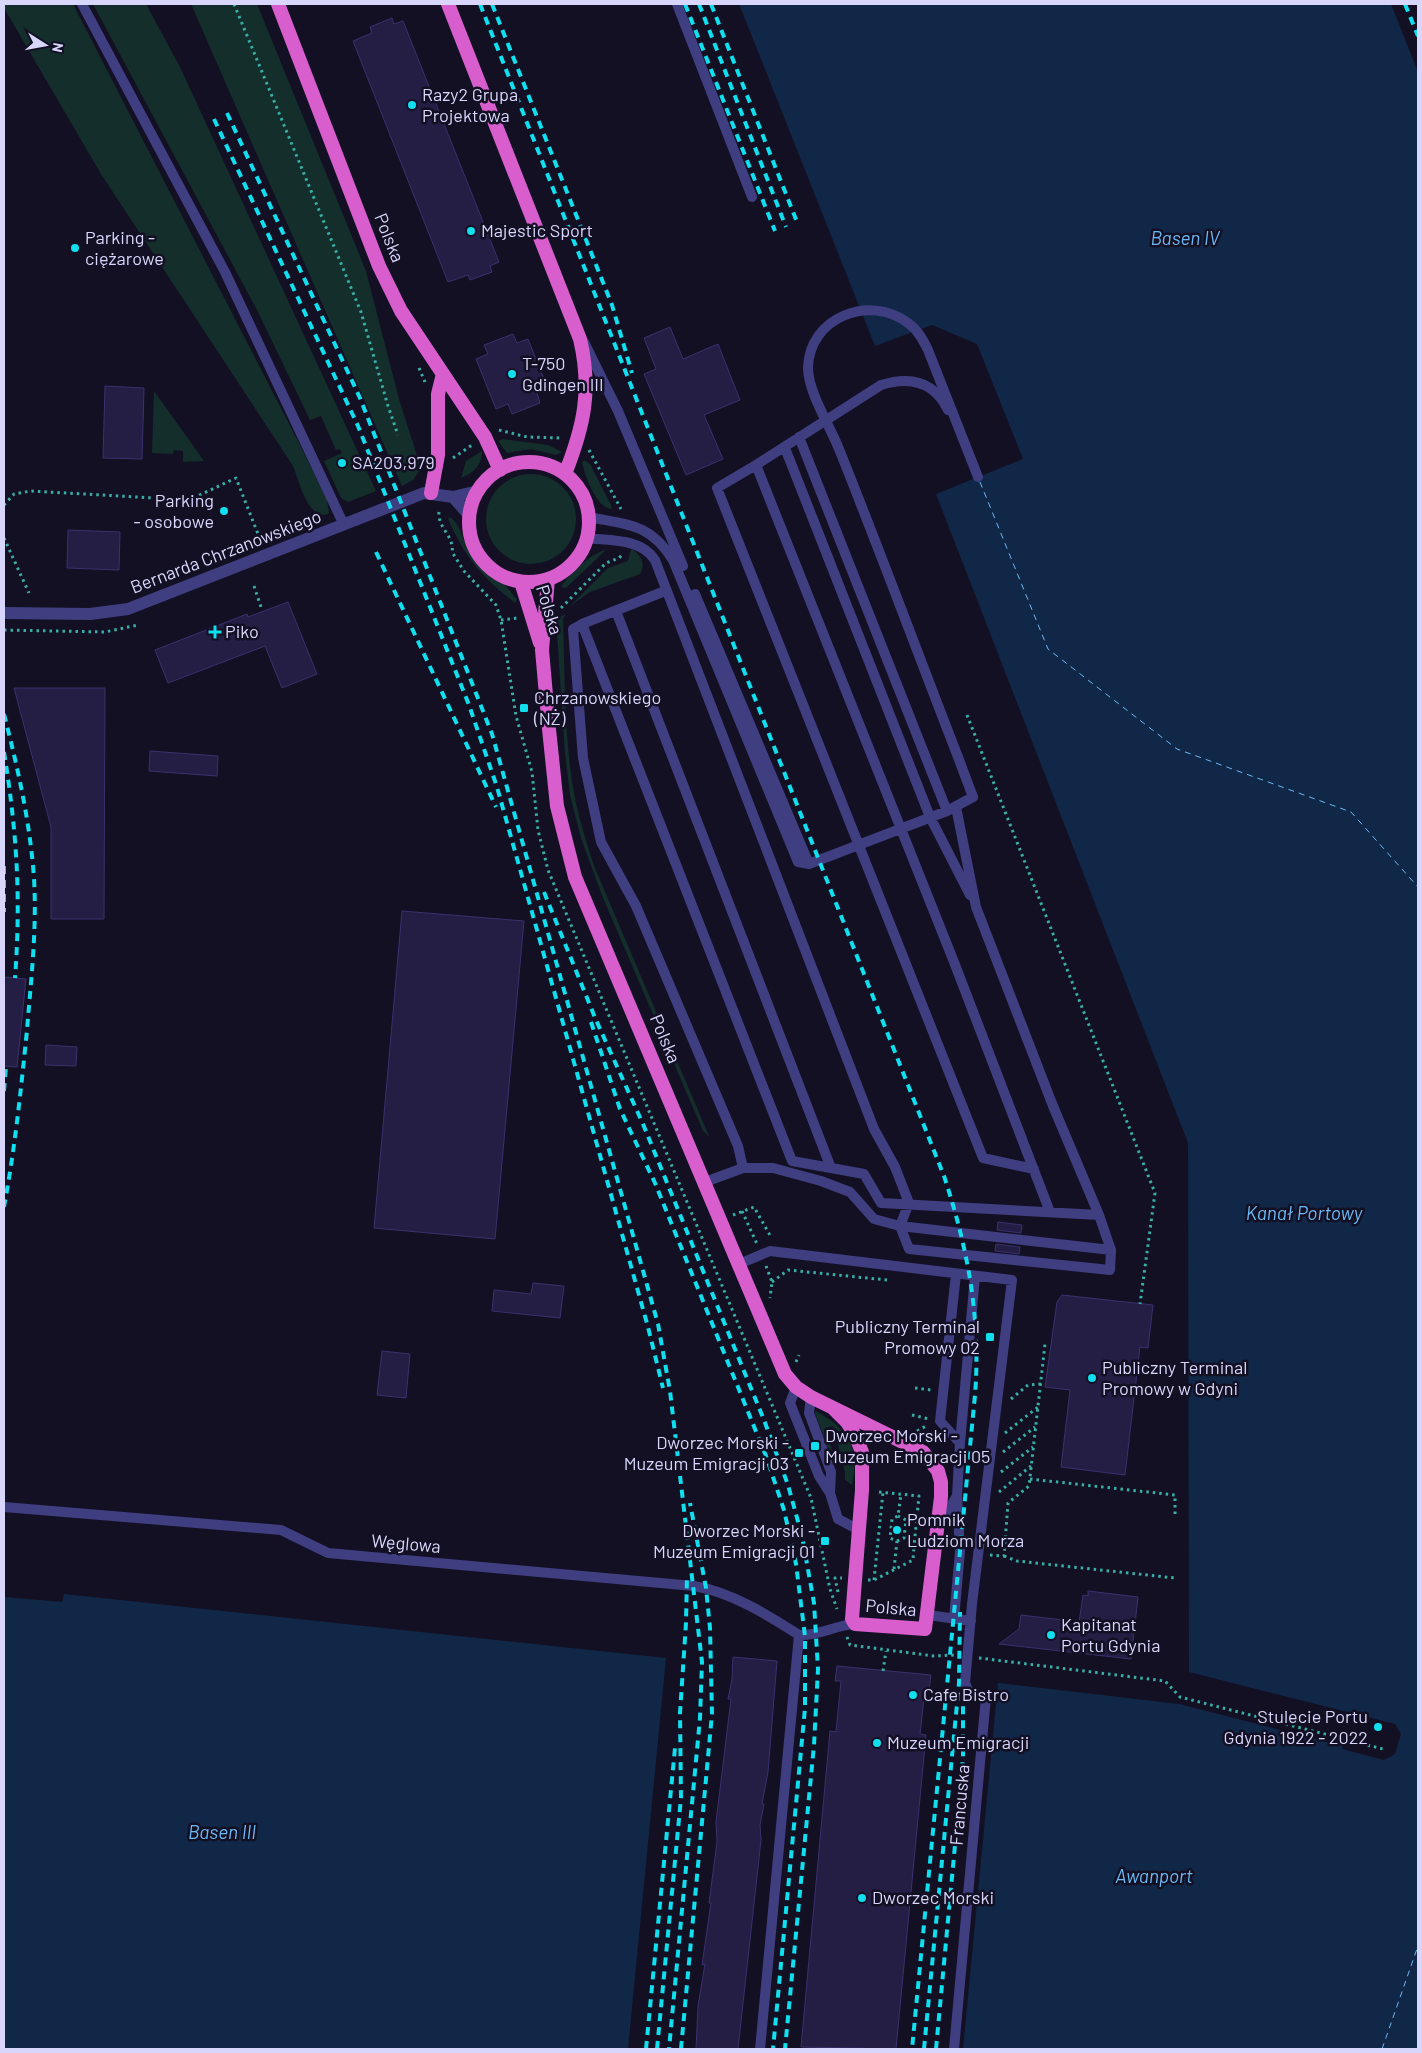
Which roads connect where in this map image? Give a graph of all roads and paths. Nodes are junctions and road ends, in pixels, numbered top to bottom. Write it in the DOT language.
graph roads {
  1 [pos="82,4"];
  2 [pos="234,4"];
  3 [pos="278,4"];
  4 [pos="448,4"];
  5 [pos="677,4"];
  6 [pos="752,197"];
  7 [pos="574,323"];
  8 [pos="443,374"];
  9 [pos="498,430"];
  10 [pos="398,434"];
  11 [pos="799,437"];
  12 [pos="568,438"];
  13 [pos="478,442"];
  14 [pos="586,443"];
  15 [pos="785,448"];
  16 [pos="452,465"];
  17 [pos="756,465"];
  18 [pos="500,470"];
  19 [pos="565,474"];
  20 [pos="478,491"];
  21 [pos="431,493"];
  22 [pos="453,497"];
  23 [pos="4,505"];
  24 [pos="621,509"];
  25 [pos="439,512"];
  26 [pos="469,515"];
  27 [pos="588,517"];
  28 [pos="344,525"];
  29 [pos="4,538"];
  30 [pos="586,538"];
  31 [pos="260,539"];
  32 [pos="453,546"];
  33 [pos="623,553"];
  34 [pos="548,579"];
  35 [pos="521,582"];
  36 [pos="254,586"];
  37 [pos="665,591"];
  38 [pos="29,593"];
  39 [pos="261,607"];
  40 [pos="616,611"];
  41 [pos="4,612"];
  42 [pos="555,614"];
  43 [pos="516,618"];
  44 [pos="501,620"];
  45 [pos="582,624"];
  46 [pos="138,625"];
  47 [pos="4,630"];
  48 [pos="542,650"];
  49 [pos="968,715"];
  50 [pos="951,809"];
  51 [pos="930,817"];
  52 [pos="900,828"];
  53 [pos="860,845"];
  54 [pos="809,864"];
  55 [pos="976,907"];
  56 [pos="743,1168"];
  57 [pos="831,1168"];
  58 [pos="1034,1169"];
  59 [pos="705,1182"];
  60 [pos="909,1204"];
  61 [pos="742,1211"];
  62 [pos="1050,1212"];
  63 [pos="1099,1215"];
  64 [pos="900,1226"];
  65 [pos="706,1227"];
  66 [pos="700,1229"];
  67 [pos="1111,1250"];
  68 [pos="761,1254"];
  69 [pos="739,1264"];
  70 [pos="956,1274"];
  71 [pos="975,1276"];
  72 [pos="772,1282"];
  73 [pos="897,1282"];
  74 [pos="1140,1304"];
  75 [pos="773,1305"];
  76 [pos="1045,1344"];
  77 [pos="792,1354"];
  78 [pos="799,1355"];
  79 [pos="796,1362"];
  80 [pos="799,1368"];
  81 [pos="1041,1384"];
  82 [pos="796,1387"];
  83 [pos="915,1388"];
  84 [pos="936,1391"];
  85 [pos="811,1397"];
  86 [pos="1004,1399"];
  87 [pos="1038,1407"];
  88 [pos="833,1408"];
  89 [pos="912,1415"];
  90 [pos="934,1415"];
  91 [pos="932,1420"];
  92 [pos="1036,1426"];
  93 [pos="915,1432"];
  94 [pos="1003,1435"];
  95 [pos="960,1443"];
  96 [pos="1034,1446"];
  97 [pos="1001,1454"];
  98 [pos="1032,1466"];
  99 [pos="998,1474"];
  100 [pos="1030,1479"];
  101 [pos="830,1494"];
  102 [pos="901,1494"];
  103 [pos="997,1494"];
  104 [pos="957,1496"];
  105 [pos="4,1507"];
  106 [pos="898,1516"];
  107 [pos="1175,1517"];
  108 [pos="937,1529"];
  109 [pos="859,1530"];
  110 [pos="897,1540"];
  111 [pos="988,1555"];
  112 [pos="1004,1556"];
  113 [pos="894,1570"];
  114 [pos="1175,1578"];
  115 [pos="928,1615"];
  116 [pos="954,1619"];
  117 [pos="970,1621"];
  118 [pos="855,1624"];
  119 [pos="799,1635"];
  120 [pos="886,1651"];
  121 [pos="942,1654"];
  122 [pos="954,1655"];
  123 [pos="979,1658"];
  124 [pos="883,1671"];
  125 [pos="1384,1749"];
  126 [pos="760,2049"];
  127 [pos="954,2049"];
  1 -- 28 [label="lane"];
  2 -- 10 [label="path"];
  3 -- 8 [label="highway, Polska"];
  4 -- 7 [label="highway"];
  5 -- 6 [label="lane"];
  7 -- 19 [label="highway"];
  7 -- 54 [label="lane"];
  8 -- 18 [label="highway, Polska"];
  8 -- 21 [label="highway"];
  9 -- 12 [label="path"];
  11 -- 15 [label="lane"];
  11 -- 50 [label="lane"];
  11 -- 50 [label="lane, bridge"];
  13 -- 16 [label="path"];
  14 -- 24 [label="path"];
  15 -- 17 [label="lane"];
  15 -- 51 [label="lane"];
  17 -- 52 [label="lane"];
  17 -- 53 [label="lane"];
  18 -- 19 [label="highway"];
  18 -- 20 [label="highway"];
  19 -- 27 [label="highway"];
  20 -- 22 [label="street, Bernarda Chrzanowskiego"];
  20 -- 26 [label="highway"];
  21 -- 22 [label="street, Bernarda Chrzanowskiego"];
  21 -- 28 [label="street, Bernarda Chrzanowskiego"];
  22 -- 26 [label="street"];
  23 -- 31 [label="path"];
  25 -- 32 [label="path"];
  26 -- 35 [label="highway"];
  27 -- 30 [label="highway"];
  27 -- 54 [label="lane"];
  28 -- 41 [label="street, Bernarda Chrzanowskiego"];
  29 -- 38 [label="path"];
  30 -- 34 [label="highway"];
  30 -- 37 [label="lane"];
  33 -- 42 [label="path"];
  34 -- 35 [label="highway"];
  34 -- 48 [label="highway, Polska"];
  35 -- 48 [label="highway, Polska"];
  36 -- 39 [label="path"];
  37 -- 40 [label="lane"];
  37 -- 60 [label="lane"];
  40 -- 45 [label="lane"];
  40 -- 57 [label="lane"];
  43 -- 44 [label="path"];
  45 -- 56 [label="lane"];
  45 -- 57 [label="lane"];
  46 -- 47 [label="path"];
  48 -- 59 [label="highway, Polska"];
  49 -- 74 [label="path"];
  50 -- 51 [label="lane"];
  50 -- 55 [label="lane"];
  51 -- 52 [label="lane"];
  51 -- 55 [label="lane"];
  52 -- 53 [label="lane"];
  52 -- 58 [label="lane"];
  53 -- 54 [label="lane"];
  53 -- 58 [label="lane"];
  55 -- 63 [label="lane"];
  56 -- 59 [label="lane"];
  56 -- 64 [label="lane"];
  57 -- 60 [label="lane"];
  58 -- 62 [label="lane"];
  59 -- 69 [label="highway, Polska"];
  60 -- 62 [label="lane"];
  60 -- 64 [label="lane"];
  61 -- 68 [label="path"];
  62 -- 63 [label="lane"];
  63 -- 67 [label="lane"];
  64 -- 67 [label="lane"];
  64 -- 67 [label="lane"];
  65 -- 66 [label="path"];
  68 -- 69 [label="lane"];
  68 -- 70 [label="lane"];
  68 -- 72 [label="path"];
  69 -- 82 [label="highway, Polska"];
  70 -- 71 [label="lane"];
  70 -- 95 [label="lane"];
  71 -- 95 [label="lane"];
  71 -- 117 [label="lane"];
  72 -- 73 [label="path"];
  72 -- 75 [label="path"];
  76 -- 81 [label="path"];
  77 -- 79 [label="path"];
  78 -- 79 [label="path"];
  79 -- 80 [label="path"];
  81 -- 86 [label="path"];
  81 -- 87 [label="path"];
  82 -- 85 [label="highway, Polska"];
  82 -- 101 [label="lane"];
  83 -- 84 [label="path"];
  85 -- 88 [label="highway, Polska"];
  85 -- 101 [label="lane"];
  87 -- 92 [label="path"];
  87 -- 94 [label="path"];
  88 -- 108 [label="highway, Polska"];
  88 -- 109 [label="highway, Polska"];
  89 -- 91 [label="path"];
  90 -- 91 [label="path"];
  91 -- 93 [label="path"];
  92 -- 96 [label="path"];
  92 -- 97 [label="path"];
  95 -- 104 [label="lane"];
  96 -- 98 [label="path"];
  96 -- 99 [label="path"];
  98 -- 100 [label="path"];
  98 -- 103 [label="path"];
  100 -- 107 [label="path"];
  100 -- 112 [label="path"];
  101 -- 109 [label="lane"];
  102 -- 106 [label="path"];
  102 -- 113 [label="path"];
  102 -- 113 [label="path"];
  104 -- 108 [label="lane"];
  104 -- 116 [label="lane"];
  105 -- 119 [label="lane, Węglowa"];
  106 -- 110 [label="path"];
  106 -- 110 [label="path"];
  108 -- 115 [label="highway, Polska"];
  109 -- 118 [label="highway, Polska"];
  110 -- 113 [label="path"];
  111 -- 112 [label="path"];
  112 -- 114 [label="path"];
  115 -- 116 [label="lane"];
  115 -- 118 [label="highway, Polska"];
  116 -- 117 [label="lane"];
  117 -- 127 [label="lane, Francuska"];
  118 -- 119 [label="lane"];
  119 -- 126 [label="lane"];
  120 -- 124 [label="path"];
  121 -- 122 [label="path"];
  123 -- 125 [label="path"];
}
